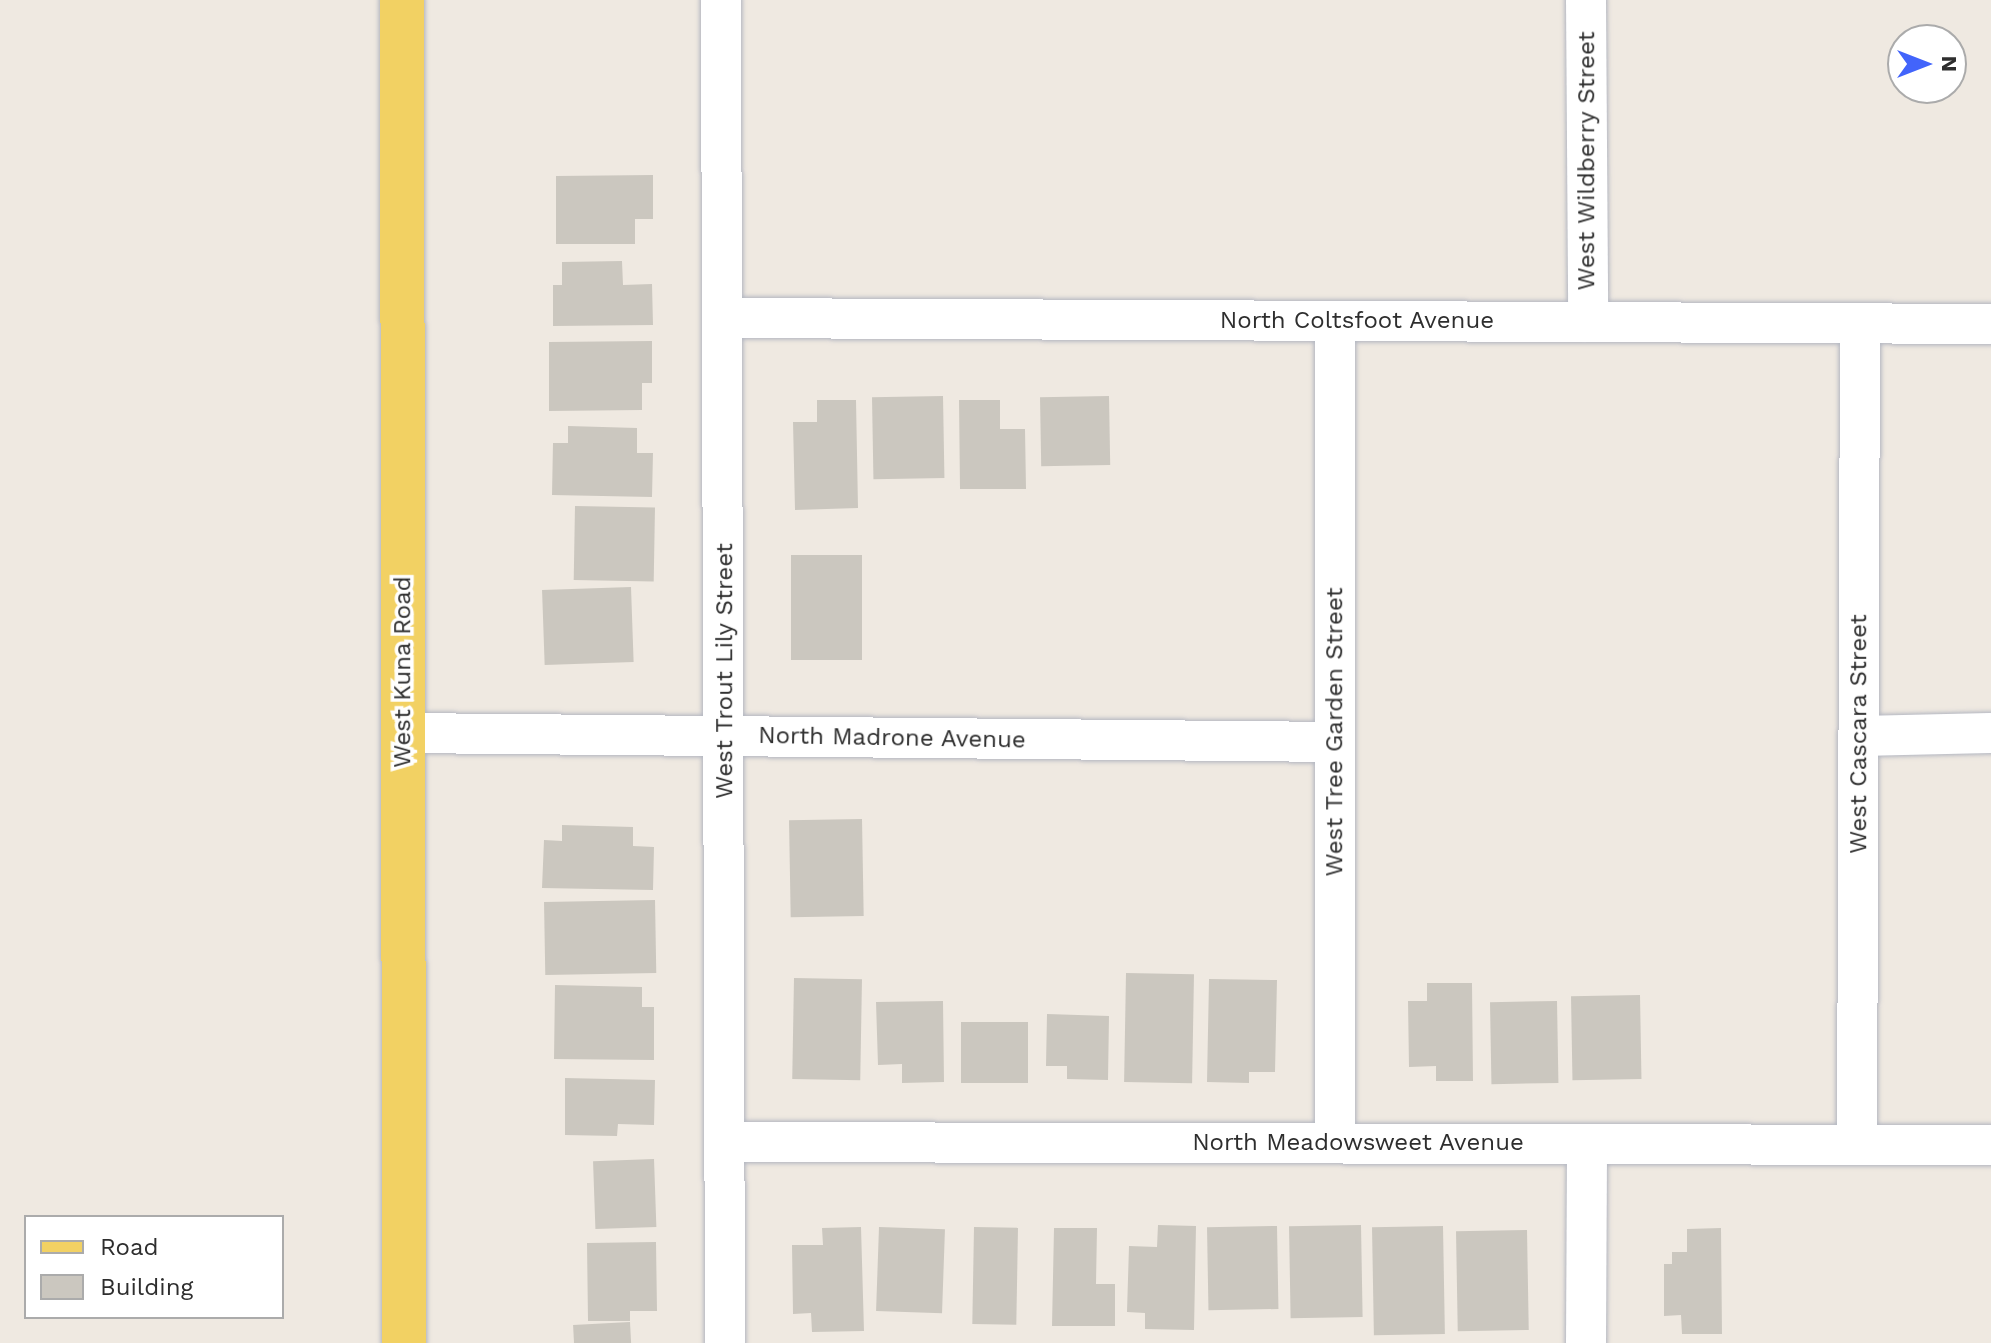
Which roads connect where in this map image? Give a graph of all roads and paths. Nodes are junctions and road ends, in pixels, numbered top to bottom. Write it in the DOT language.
graph roads {
  1 [pos="402,0"];
  2 [pos="721,0"];
  3 [pos="1586,0"];
  4 [pos="723,318"];
  5 [pos="1335,321"];
  6 [pos="1588,322"];
  7 [pos="1860,324"];
  8 [pos="1991,324"];
  9 [pos="403,733"];
  10 [pos="1991,733"];
  11 [pos="725,736"];
  12 [pos="1859,736"];
  13 [pos="1334,742"];
  14 [pos="725,1142"];
  15 [pos="1335,1143"];
  16 [pos="1587,1144"];
  17 [pos="1857,1144"];
  18 [pos="1991,1145"];
  19 [pos="404,1343"];
  20 [pos="725,1343"];
  21 [pos="1586,1343"];
  1 -- 9 [label="main road, West Kuna Road"];
  2 -- 4 [label="street, West Trout Lily Street"];
  3 -- 6 [label="street, West Wildberry Street"];
  4 -- 5 [label="street, North Coltsfoot Avenue"];
  4 -- 11 [label="street, West Trout Lily Street"];
  5 -- 6 [label="street, North Coltsfoot Avenue"];
  5 -- 13 [label="street, West Tree Garden Street"];
  6 -- 7 [label="street, North Coltsfoot Avenue"];
  7 -- 8 [label="street, North Coltsfoot Avenue"];
  7 -- 12 [label="street, West Cascara Street"];
  9 -- 11 [label="street, North Madrone Avenue"];
  9 -- 19 [label="main road, West Kuna Road"];
  10 -- 12 [label="street"];
  11 -- 13 [label="street, North Madrone Avenue"];
  11 -- 14 [label="street, West Trout Lily Street"];
  12 -- 17 [label="street, West Cascara Street"];
  13 -- 15 [label="street, West Tree Garden Street"];
  14 -- 15 [label="street, North Meadowsweet Avenue"];
  14 -- 20 [label="street, West Trout Lily Street"];
  15 -- 16 [label="street, North Meadowsweet Avenue"];
  16 -- 17 [label="street, North Meadowsweet Avenue"];
  16 -- 21 [label="street"];
  17 -- 18 [label="street, North Meadowsweet Avenue"];
}
